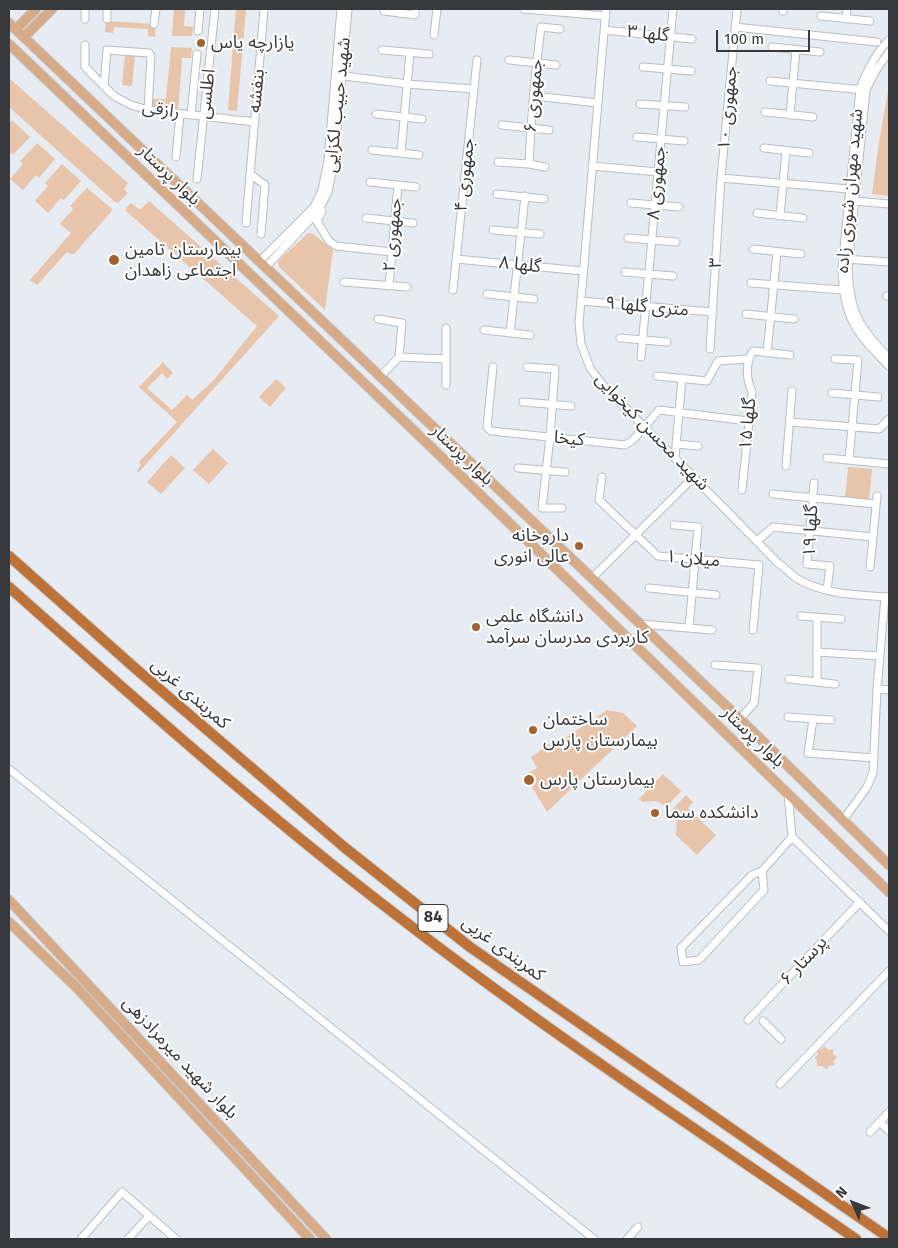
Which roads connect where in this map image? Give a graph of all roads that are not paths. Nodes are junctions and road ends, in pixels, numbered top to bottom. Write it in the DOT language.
graph roads {
  1 [pos="36,9"];
  2 [pos="52,9"];
  3 [pos="86,9"];
  4 [pos="107,9"];
  5 [pos="156,9"];
  6 [pos="200,9"];
  7 [pos="215,9"];
  8 [pos="264,9"];
  9 [pos="342,9"];
  10 [pos="348,9"];
  11 [pos="438,9"];
  12 [pos="524,9"];
  13 [pos="673,9"];
  14 [pos="737,9"];
  15 [pos="847,9"];
  16 [pos="384,11"];
  17 [pos="415,12"];
  18 [pos="606,12"];
  19 [pos="821,16"];
  20 [pos="27,18"];
  21 [pos="85,19"];
  22 [pos="107,19"];
  23 [pos="846,19"];
  24 [pos="870,21"];
  25 [pos="154,24"];
  26 [pos="12,26"];
  27 [pos="35,26"];
  28 [pos="735,27"];
  29 [pos="560,30"];
  30 [pos="604,30"];
  31 [pos="198,31"];
  32 [pos="434,35"];
  33 [pos="670,37"];
  34 [pos="24,38"];
  35 [pos="692,39"];
  36 [pos="889,40"];
  37 [pos="878,42"];
  38 [pos="9,44"];
  39 [pos="85,45"];
  40 [pos="772,47"];
  41 [pos="382,50"];
  42 [pos="796,50"];
  43 [pos="410,52"];
  44 [pos="820,52"];
  45 [pos="889,52"];
  46 [pos="197,54"];
  47 [pos="429,54"];
  48 [pos="477,60"];
  49 [pos="509,60"];
  50 [pos="536,64"];
  51 [pos="556,65"];
  52 [pos="643,67"];
  53 [pos="667,69"];
  54 [pos="691,71"];
  55 [pos="341,76"];
  56 [pos="770,80"];
  57 [pos="793,83"];
  58 [pos="407,84"];
  59 [pos="104,86"];
  60 [pos="474,90"];
  61 [pos="863,90"];
  62 [pos="534,96"];
  63 [pos="598,103"];
  64 [pos="640,104"];
  65 [pos="664,106"];
  66 [pos="685,108"];
  67 [pos="148,110"];
  68 [pos="765,112"];
  69 [pos="180,114"];
  70 [pos="376,114"];
  71 [pos="191,115"];
  72 [pos="790,115"];
  73 [pos="204,116"];
  74 [pos="404,117"];
  75 [pos="813,117"];
  76 [pos="422,119"];
  77 [pos="255,122"];
  78 [pos="502,125"];
  79 [pos="530,129"];
  80 [pos="549,130"];
  81 [pos="637,138"];
  82 [pos="661,139"];
  83 [pos="684,141"];
  84 [pos="764,148"];
  85 [pos="142,150"];
  86 [pos="372,150"];
  87 [pos="786,151"];
  88 [pos="401,152"];
  89 [pos="809,153"];
  90 [pos="419,155"];
  91 [pos="176,157"];
  92 [pos="132,162"];
  93 [pos="498,162"];
  94 [pos="529,164"];
  95 [pos="592,166"];
  96 [pos="545,167"];
  97 [pos="658,172"];
  98 [pos="250,174"];
  99 [pos="721,178"];
  100 [pos="197,180"];
  101 [pos="370,182"];
  102 [pos="783,183"];
  103 [pos="398,185"];
  104 [pos="416,187"];
  105 [pos="850,189"];
  106 [pos="496,194"];
  107 [pos="525,196"];
  108 [pos="544,199"];
  109 [pos="854,201"];
  110 [pos="632,203"];
  111 [pos="655,204"];
  112 [pos="889,204"];
  113 [pos="679,206"];
  114 [pos="758,214"];
  115 [pos="780,216"];
  116 [pos="313,217"];
  117 [pos="366,218"];
  118 [pos="803,218"];
  119 [pos="395,221"];
  120 [pos="413,223"];
  121 [pos="246,224"];
  122 [pos="493,230"];
  123 [pos="521,232"];
  124 [pos="261,234"];
  125 [pos="540,234"];
  126 [pos="628,238"];
  127 [pos="652,240"];
  128 [pos="676,242"];
  129 [pos="753,249"];
  130 [pos="392,252"];
  131 [pos="777,252"];
  132 [pos="801,254"];
  133 [pos="456,259"];
  134 [pos="846,259"];
  135 [pos="889,262"];
  136 [pos="262,265"];
  137 [pos="517,265"];
  138 [pos="583,272"];
  139 [pos="625,272"];
  140 [pos="649,274"];
  141 [pos="673,276"];
  142 [pos="344,282"];
  143 [pos="751,283"];
  144 [pos="774,285"];
  145 [pos="389,286"];
  146 [pos="407,287"];
  147 [pos="453,290"];
  148 [pos="842,290"];
  149 [pos="487,294"];
  150 [pos="514,296"];
  151 [pos="534,299"];
  152 [pos="581,302"];
  153 [pos="646,307"];
  154 [pos="712,312"];
  155 [pos="746,314"];
  156 [pos="771,317"];
  157 [pos="794,319"];
  158 [pos="378,320"];
  159 [pos="446,328"];
  160 [pos="484,330"];
  161 [pos="510,333"];
  162 [pos="530,335"];
  163 [pos="620,338"];
  164 [pos="643,340"];
  165 [pos="667,342"];
  166 [pos="710,349"];
  167 [pos="768,353"];
  168 [pos="790,355"];
  169 [pos="399,357"];
  170 [pos="641,357"];
  171 [pos="889,358"];
  172 [pos="446,359"];
  173 [pos="748,359"];
  174 [pos="835,359"];
  175 [pos="889,366"];
  176 [pos="493,367"];
  177 [pos="527,367"];
  178 [pos="656,376"];
  179 [pos="380,377"];
  180 [pos="682,378"];
  181 [pos="446,385"];
  182 [pos="792,391"];
  183 [pos="832,392"];
  184 [pos="855,395"];
  185 [pos="878,397"];
  186 [pos="523,402"];
  187 [pos="553,404"];
  188 [pos="572,406"];
  189 [pos="679,411"];
  190 [pos="889,419"];
  191 [pos="748,421"];
  192 [pos="790,422"];
  193 [pos="852,427"];
  194 [pos="644,428"];
  195 [pos="550,437"];
  196 [pos="676,444"];
  197 [pos="698,446"];
  198 [pos="675,458"];
  199 [pos="827,458"];
  200 [pos="849,460"];
  201 [pos="889,464"];
  202 [pos="786,466"];
  203 [pos="518,468"];
  204 [pos="546,470"];
  205 [pos="564,472"];
  206 [pos="602,477"];
  207 [pos="694,477"];
  208 [pos="814,483"];
  209 [pos="742,490"];
  210 [pos="773,494"];
  211 [pos="813,498"];
  212 [pos="562,508"];
  213 [pos="674,524"];
  214 [pos="810,531"];
  215 [pos="636,535"];
  216 [pos="873,537"];
  217 [pos="757,541"];
  218 [pos="9,556"];
  219 [pos="568,556"];
  220 [pos="695,559"];
  221 [pos="870,567"];
  222 [pos="556,568"];
  223 [pos="592,578"];
  224 [pos="9,587"];
  225 [pos="649,588"];
  226 [pos="827,590"];
  227 [pos="692,592"];
  228 [pos="716,595"];
  229 [pos="887,597"];
  230 [pos="800,616"];
  231 [pos="817,617"];
  232 [pos="841,619"];
  233 [pos="640,624"];
  234 [pos="688,628"];
  235 [pos="712,630"];
  236 [pos="753,630"];
  237 [pos="817,652"];
  238 [pos="880,656"];
  239 [pos="715,665"];
  240 [pos="789,679"];
  241 [pos="817,682"];
  242 [pos="835,684"];
  243 [pos="877,689"];
  244 [pos="889,690"];
  245 [pos="788,717"];
  246 [pos="740,719"];
  247 [pos="813,719"];
  248 [pos="831,720"];
  249 [pos="874,758"];
  250 [pos="9,769"];
  251 [pos="788,794"];
  252 [pos="844,819"];
  253 [pos="792,837"];
  254 [pos="889,865"];
  255 [pos="762,871"];
  256 [pos="889,892"];
  257 [pos="9,900"];
  258 [pos="860,902"];
  259 [pos="9,922"];
  260 [pos="889,930"];
  261 [pos="889,970"];
  262 [pos="748,1020"];
  263 [pos="763,1022"];
  264 [pos="781,1039"];
  265 [pos="780,1084"];
  266 [pos="889,1112"];
  267 [pos="880,1122"];
  268 [pos="889,1131"];
  269 [pos="870,1132"];
  270 [pos="149,1216"];
  271 [pos="638,1227"];
  272 [pos="889,1238"];
  273 [pos="81,1239"];
  274 [pos="128,1239"];
  275 [pos="176,1239"];
  276 [pos="310,1239"];
  277 [pos="326,1239"];
  278 [pos="594,1239"];
  279 [pos="627,1239"];
  280 [pos="856,1239"];
  1 -- 20 [label="main road"];
  2 -- 27 [label="main road"];
  3 -- 21 [label="street"];
  4 -- 22 [label="street"];
  5 -- 25 [label="street"];
  6 -- 31 [label="street"];
  7 -- 73 [label="street, اطلسی"];
  8 -- 77 [label="street, بنفشه"];
  9 -- 55 [label="street, شهید حبیب لکزایی"];
  10 -- 55 [label="street, شهید حبیب لکزایی"];
  11 -- 32 [label="street"];
  12 -- 18 [label="street"];
  13 -- 33 [label="street, جمهوری ۸"];
  14 -- 28 [label="street, جمهوری ۱۰"];
  15 -- 23 [label="street"];
  16 -- 17 [label="street"];
  18 -- 30 [label="street, شهید محسن کیخوایی"];
  19 -- 23 [label="street"];
  20 -- 26 [label="main road"];
  20 -- 27 [label="main road"];
  23 -- 24 [label="street"];
  26 -- 34 [label="main road, بلوار پرستار"];
  27 -- 34 [label="main road"];
  28 -- 37 [label="street"];
  28 -- 99 [label="street, جمهوری ۱۰"];
  29 -- 50 [label="street, جمهوری ۶"];
  30 -- 33 [label="street, گلها ۳"];
  30 -- 63 [label="street, شهید محسن کیخوایی"];
  33 -- 35 [label="street, گلها ۳"];
  33 -- 53 [label="street, جمهوری ۸"];
  34 -- 85 [label="main road, بلوار پرستار"];
  36 -- 61 [label="street, شهید مهران شوری زاده"];
  38 -- 92 [label="main road, بلوار پرستار"];
  39 -- 59 [label="street, رازقی"];
  40 -- 42 [label="street"];
  41 -- 43 [label="street"];
  42 -- 44 [label="street"];
  42 -- 57 [label="street"];
  43 -- 47 [label="street"];
  43 -- 58 [label="street"];
  45 -- 61 [label="street, شهید مهران شوری زاده"];
  46 -- 71 [label="street"];
  48 -- 60 [label="street, جمهوری ۴"];
  49 -- 50 [label="street"];
  50 -- 51 [label="street"];
  50 -- 62 [label="street, جمهوری ۶"];
  52 -- 53 [label="street"];
  53 -- 54 [label="street"];
  53 -- 65 [label="street, جمهوری ۸"];
  55 -- 58 [label="street"];
  55 -- 116 [label="street, شهید حبیب لکزایی"];
  56 -- 57 [label="street"];
  57 -- 61 [label="street"];
  57 -- 72 [label="street"];
  58 -- 60 [label="street"];
  58 -- 74 [label="street"];
  59 -- 67 [label="street, رازقی"];
  59 -- 67 [label="street"];
  60 -- 133 [label="street, جمهوری ۴"];
  61 -- 105 [label="street, شهید مهران شوری زاده"];
  61 -- 109 [label="street, شهید مهران شوری زاده"];
  62 -- 63 [label="street"];
  62 -- 79 [label="street, جمهوری ۶"];
  63 -- 95 [label="street, شهید محسن کیخوایی"];
  64 -- 65 [label="street"];
  65 -- 66 [label="street"];
  65 -- 82 [label="street, جمهوری ۸"];
  67 -- 69 [label="street, رازقی"];
  68 -- 72 [label="street"];
  69 -- 71 [label="street, رازقی"];
  69 -- 91 [label="street"];
  70 -- 74 [label="street"];
  71 -- 73 [label="street, رازقی"];
  72 -- 75 [label="street"];
  73 -- 77 [label="street, رازقی"];
  73 -- 100 [label="street, اطلسی"];
  74 -- 76 [label="street"];
  74 -- 88 [label="street"];
  77 -- 98 [label="street, بنفشه"];
  78 -- 79 [label="street"];
  79 -- 80 [label="street"];
  79 -- 94 [label="street, جمهوری ۶"];
  81 -- 82 [label="street"];
  82 -- 83 [label="street"];
  82 -- 97 [label="street, جمهوری ۸"];
  84 -- 87 [label="street"];
  85 -- 92 [label="main road"];
  85 -- 136 [label="main road, بلوار پرستار"];
  86 -- 88 [label="street"];
  87 -- 89 [label="street"];
  87 -- 102 [label="street"];
  88 -- 90 [label="street"];
  92 -- 222 [label="main road, بلوار پرستار"];
  93 -- 94 [label="street"];
  94 -- 96 [label="street"];
  95 -- 97 [label="street"];
  95 -- 138 [label="street, شهید محسن کیخوایی"];
  97 -- 111 [label="street, جمهوری ۸"];
  98 -- 121 [label="street, بنفشه"];
  98 -- 124 [label="street"];
  99 -- 102 [label="street"];
  99 -- 154 [label="street, ۳"];
  101 -- 103 [label="street"];
  102 -- 105 [label="street"];
  102 -- 115 [label="street"];
  103 -- 104 [label="street"];
  103 -- 119 [label="street, جمهوری ۲"];
  105 -- 134 [label="street, شهید مهران شوری زاده"];
  106 -- 107 [label="street"];
  107 -- 108 [label="street"];
  107 -- 123 [label="street"];
  109 -- 112 [label="street"];
  109 -- 134 [label="street, شهید مهران شوری زاده"];
  110 -- 111 [label="street"];
  111 -- 113 [label="street"];
  111 -- 127 [label="street, جمهوری ۸"];
  114 -- 115 [label="street"];
  115 -- 118 [label="street"];
  116 -- 130 [label="street"];
  116 -- 136 [label="street, شهید حبیب لکزایی"];
  117 -- 119 [label="street"];
  119 -- 120 [label="street"];
  119 -- 130 [label="street, جمهوری ۲"];
  122 -- 123 [label="street"];
  123 -- 125 [label="street"];
  123 -- 137 [label="street"];
  126 -- 127 [label="street"];
  127 -- 128 [label="street"];
  127 -- 140 [label="street, جمهوری ۸"];
  129 -- 131 [label="street"];
  130 -- 145 [label="street, جمهوری ۲"];
  131 -- 132 [label="street"];
  131 -- 144 [label="street"];
  133 -- 137 [label="street, گلها ۸"];
  133 -- 147 [label="street, جمهوری ۴"];
  134 -- 135 [label="street"];
  134 -- 148 [label="street, شهید مهران شوری زاده"];
  134 -- 171 [label="street, شهید مهران شوری زاده"];
  136 -- 179 [label="main road, بلوار پرستار"];
  137 -- 138 [label="street, گلها ۸"];
  137 -- 150 [label="street"];
  138 -- 152 [label="street, شهید محسن کیخوایی"];
  139 -- 140 [label="street"];
  140 -- 141 [label="street"];
  140 -- 153 [label="street, جمهوری ۸"];
  142 -- 145 [label="street"];
  143 -- 144 [label="street"];
  144 -- 148 [label="street"];
  144 -- 156 [label="street"];
  145 -- 146 [label="street"];
  148 -- 175 [label="street, شهید مهران شوری زاده"];
  149 -- 150 [label="street"];
  150 -- 151 [label="street"];
  150 -- 161 [label="street"];
  152 -- 153 [label="street, ۹ متری گلها"];
  152 -- 194 [label="street, شهید محسن کیخوایی"];
  153 -- 154 [label="street, ۹ متری گلها"];
  153 -- 164 [label="street, جمهوری ۸"];
  154 -- 166 [label="street, ۳"];
  155 -- 156 [label="street"];
  156 -- 157 [label="street"];
  156 -- 167 [label="street"];
  158 -- 169 [label="street"];
  159 -- 172 [label="street"];
  160 -- 161 [label="street"];
  161 -- 162 [label="street"];
  163 -- 164 [label="street"];
  164 -- 165 [label="street"];
  164 -- 170 [label="street, جمهوری ۸"];
  167 -- 168 [label="street"];
  167 -- 173 [label="street"];
  169 -- 172 [label="street"];
  169 -- 179 [label="street"];
  172 -- 181 [label="street"];
  173 -- 180 [label="street"];
  173 -- 191 [label="street, گلها ۱۵"];
  174 -- 184 [label="street"];
  176 -- 195 [label="street, کیخا"];
  177 -- 187 [label="street"];
  178 -- 180 [label="street"];
  179 -- 219 [label="main road, بلوار پرستار"];
  180 -- 189 [label="street"];
  182 -- 192 [label="street"];
  183 -- 184 [label="street"];
  184 -- 185 [label="street"];
  184 -- 193 [label="street"];
  186 -- 187 [label="street"];
  187 -- 188 [label="street"];
  187 -- 195 [label="street"];
  189 -- 191 [label="street"];
  189 -- 194 [label="street, کیخا"];
  189 -- 196 [label="street"];
  190 -- 193 [label="street"];
  191 -- 209 [label="street, گلها ۱۵"];
  192 -- 193 [label="street"];
  192 -- 202 [label="street"];
  193 -- 200 [label="street"];
  194 -- 195 [label="street, کیخا"];
  194 -- 198 [label="street, شهید محسن کیخوایی"];
  195 -- 204 [label="street"];
  196 -- 197 [label="street"];
  196 -- 198 [label="street"];
  198 -- 207 [label="street, شهید محسن کیخوایی"];
  199 -- 200 [label="street"];
  200 -- 201 [label="street"];
  203 -- 204 [label="street"];
  204 -- 205 [label="street"];
  204 -- 212 [label="street"];
  206 -- 215 [label="street, میلان ۱"];
  207 -- 215 [label="street"];
  207 -- 217 [label="street, شهید محسن کیخوایی"];
  208 -- 211 [label="street, گلها ۱۹"];
  210 -- 211 [label="street"];
  211 -- 214 [label="street, گلها ۱۹"];
  211 -- 216 [label="street"];
  213 -- 220 [label="street"];
  214 -- 216 [label="street"];
  214 -- 217 [label="street"];
  214 -- 226 [label="street, گلها ۱۹"];
  215 -- 220 [label="street, میلان ۱"];
  215 -- 223 [label="street"];
  216 -- 221 [label="street"];
  217 -- 226 [label="street, شهید محسن کیخوایی"];
  218 -- 272 [label="highway, کمربندی غربی / 84"];
  219 -- 222 [label="main road"];
  219 -- 223 [label="main road, بلوار پرستار"];
  220 -- 227 [label="street"];
  220 -- 236 [label="street, میلان ۱"];
  222 -- 251 [label="main road, بلوار پرستار"];
  223 -- 233 [label="main road, بلوار پرستار"];
  224 -- 280 [label="highway, کمربندی غربی / 84"];
  225 -- 227 [label="street"];
  226 -- 229 [label="street, شهید محسن کیخوایی"];
  227 -- 228 [label="street"];
  227 -- 234 [label="street"];
  229 -- 238 [label="street"];
  230 -- 231 [label="street"];
  231 -- 232 [label="street"];
  231 -- 237 [label="street"];
  233 -- 234 [label="street"];
  233 -- 246 [label="main road, بلوار پرستار"];
  234 -- 235 [label="street"];
  237 -- 238 [label="street"];
  237 -- 241 [label="street"];
  238 -- 243 [label="street"];
  239 -- 246 [label="street"];
  240 -- 241 [label="street"];
  241 -- 242 [label="street"];
  243 -- 244 [label="street"];
  243 -- 249 [label="street"];
  245 -- 247 [label="street"];
  246 -- 252 [label="main road, بلوار پرستار"];
  247 -- 248 [label="street"];
  247 -- 249 [label="street"];
  249 -- 252 [label="street"];
  250 -- 278 [label="street"];
  251 -- 253 [label="street"];
  251 -- 256 [label="main road, بلوار پرستار"];
  252 -- 254 [label="main road, بلوار پرستار"];
  253 -- 255 [label="street"];
  253 -- 258 [label="street"];
  255 -- 255 [label="street"];
  257 -- 277 [label="main road, بلوار شهید میرمرادزهی"];
  258 -- 260 [label="street"];
  258 -- 262 [label="street, پرستار ۶"];
  259 -- 276 [label="main road, بلوار شهید میرمرادزهی"];
  261 -- 265 [label="street"];
  263 -- 264 [label="street"];
  266 -- 267 [label="street"];
  267 -- 268 [label="street"];
  267 -- 269 [label="street"];
  270 -- 273 [label="street"];
  270 -- 274 [label="street"];
  270 -- 275 [label="street"];
  271 -- 279 [label="street"];
}
